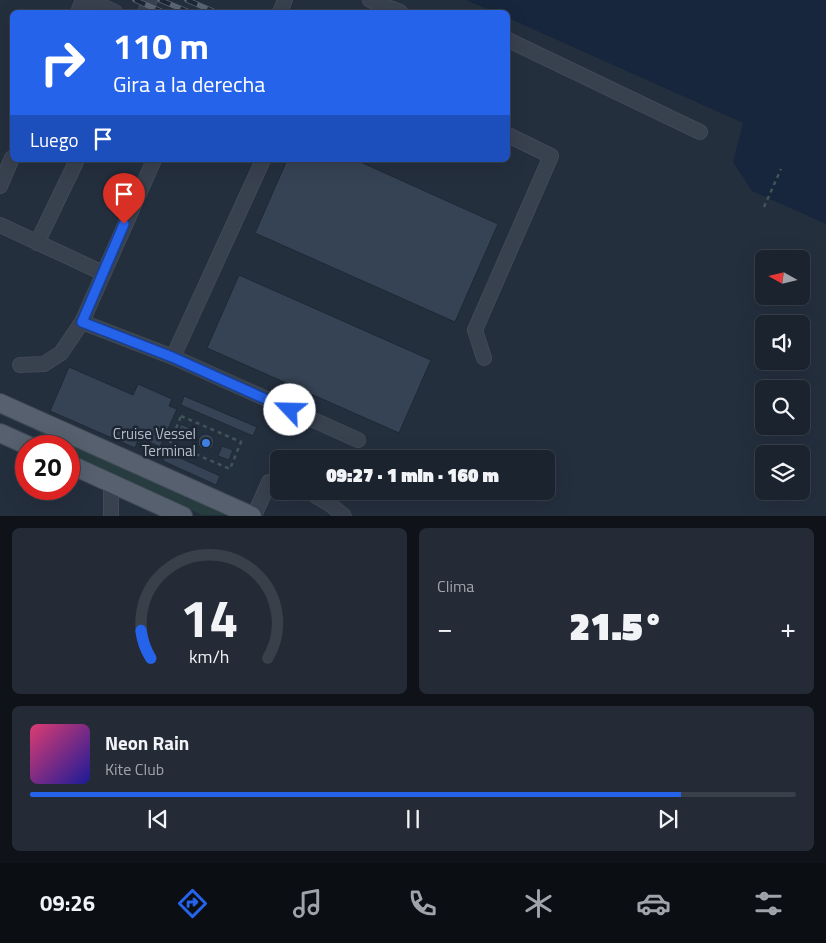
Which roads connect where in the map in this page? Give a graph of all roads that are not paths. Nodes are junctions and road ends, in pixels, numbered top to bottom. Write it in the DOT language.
graph roads {
  1 [pos="88,0"];
  2 [pos="370,0"];
  3 [pos="110,10"];
  4 [pos="395,10"];
  5 [pos="510,41"];
  6 [pos="700,132"];
  7 [pos="510,136"];
  8 [pos="10,162"];
  9 [pos="76,162"];
  10 [pos="153,162"];
  11 [pos="262,162"];
  12 [pos="0,186"];
  13 [pos="0,225"];
  14 [pos="37,243"];
  15 [pos="103,273"];
  16 [pos="82,322"];
  17 [pos="172,357"];
  18 [pos="484,358"];
  19 [pos="20,365"];
  20 [pos="0,403"];
  21 [pos="28,415"];
  22 [pos="0,433"];
  23 [pos="25,435"];
  24 [pos="15,440"];
  25 [pos="358,440"];
  26 [pos="80,469"];
  27 [pos="270,482"];
  28 [pos="112,484"];
  29 [pos="323,500"];
  30 [pos="111,516"];
  31 [pos="183,516"];
  32 [pos="253,516"];
  33 [pos="344,516"];
  1 -- 3 [label="street"];
  2 -- 4 [label="street"];
  5 -- 6 [label="street"];
  7 -- 18 [label="street"];
  8 -- 12 [label="street"];
  9 -- 14 [label="street"];
  10 -- 15 [label="street"];
  11 -- 17 [label="street"];
  13 -- 14 [label="street"];
  14 -- 15 [label="street"];
  15 -- 16 [label="street"];
  16 -- 17 [label="street"];
  16 -- 19 [label="street"];
  17 -- 25 [label="street"];
  20 -- 21 [label="main road"];
  21 -- 23 [label="main road"];
  21 -- 32 [label="main road"];
  22 -- 24 [label="main road"];
  26 -- 28 [label="main road"];
  27 -- 32 [label="street"];
  28 -- 30 [label="street"];
  28 -- 31 [label="main road"];
  29 -- 33 [label="street"];
}
